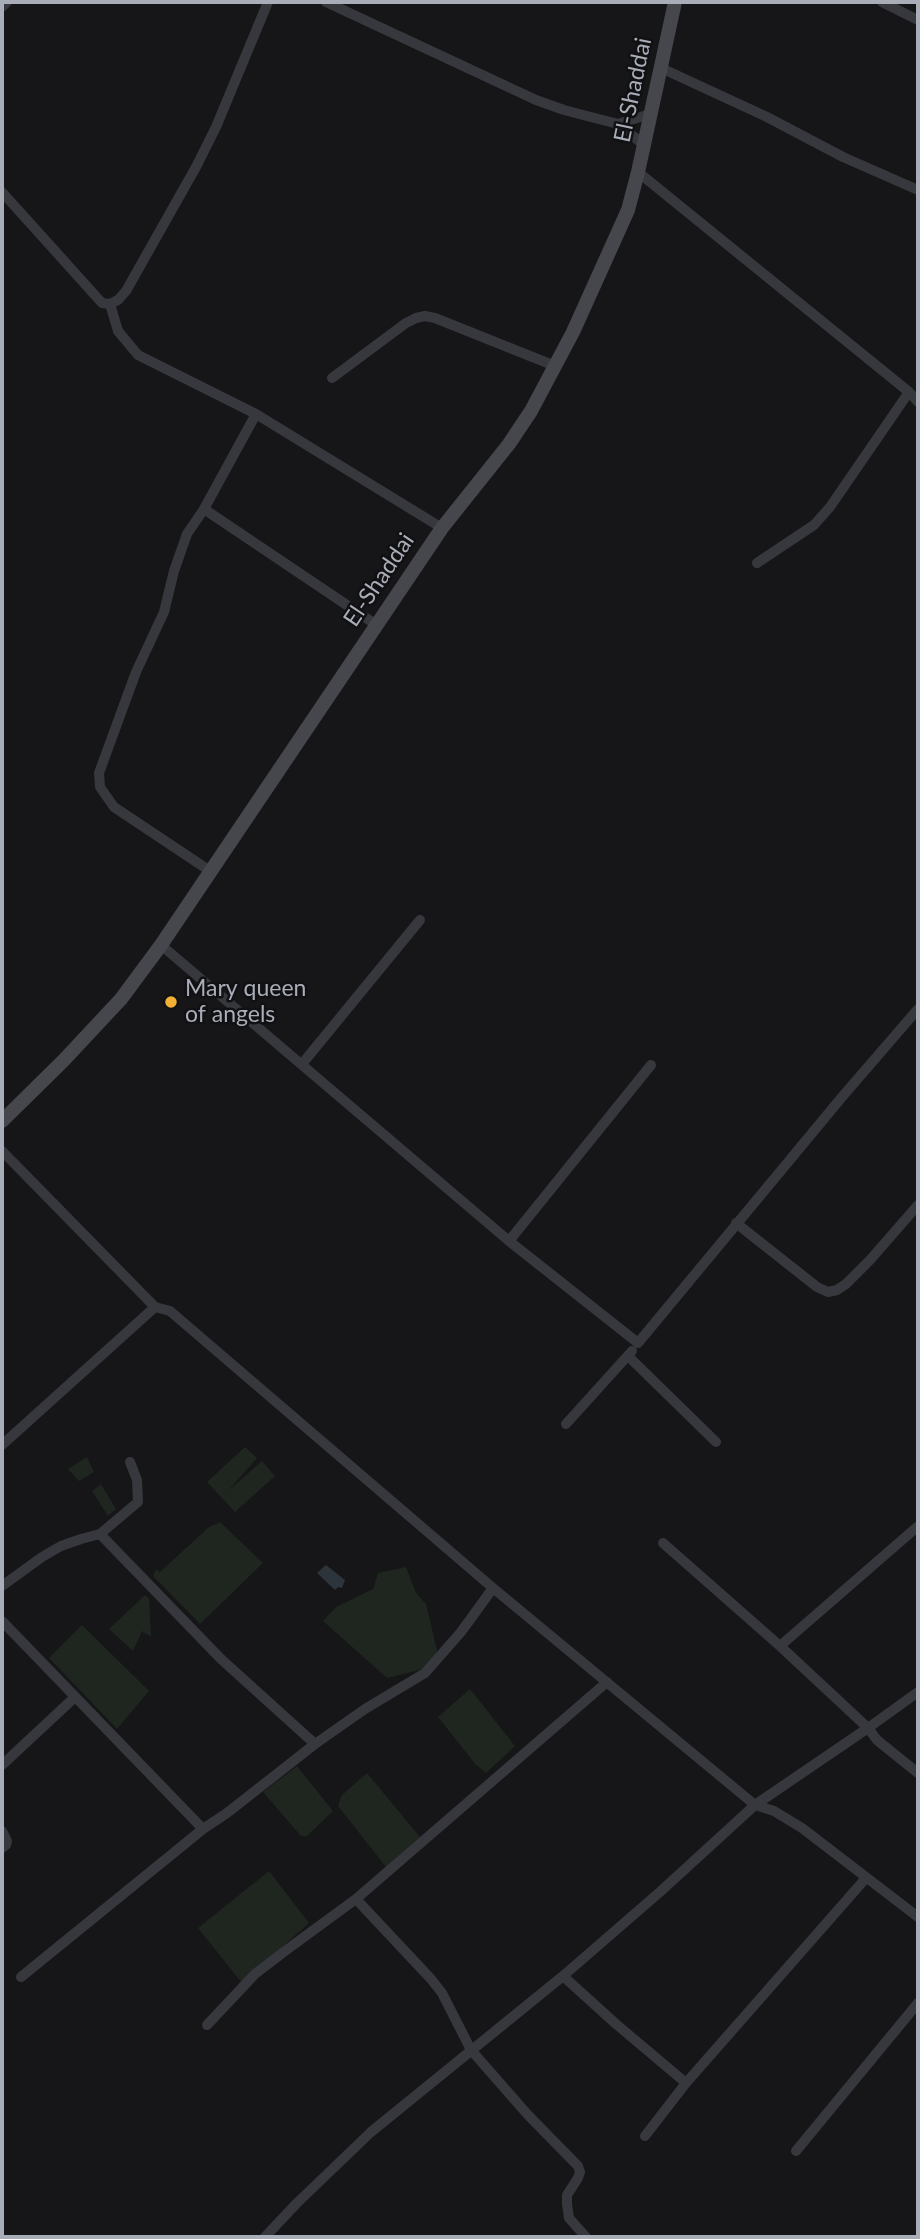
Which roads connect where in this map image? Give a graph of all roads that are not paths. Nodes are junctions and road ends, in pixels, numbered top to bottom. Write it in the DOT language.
graph roads {
  1 [pos="7,2"];
  2 [pos="268,2"];
  3 [pos="326,2"];
  4 [pos="882,2"];
  5 [pos="671,3"];
  6 [pos="2,6"];
  7 [pos="918,20"];
  8 [pos="661,68"];
  9 [pos="650,114"];
  10 [pos="618,124"];
  11 [pos="644,145"];
  12 [pos="638,172"];
  13 [pos="918,190"];
  14 [pos="2,192"];
  15 [pos="110,304"];
  16 [pos="555,366"];
  17 [pos="332,378"];
  18 [pos="909,392"];
  19 [pos="918,402"];
  20 [pos="256,414"];
  21 [pos="204,509"];
  22 [pos="442,528"];
  23 [pos="757,564"];
  24 [pos="375,624"];
  25 [pos="210,871"];
  26 [pos="420,920"];
  27 [pos="160,945"];
  28 [pos="918,1009"];
  29 [pos="303,1064"];
  30 [pos="651,1065"];
  31 [pos="2,1121"];
  32 [pos="2,1151"];
  33 [pos="918,1205"];
  34 [pos="736,1223"];
  35 [pos="509,1241"];
  36 [pos="155,1307"];
  37 [pos="638,1343"];
  38 [pos="628,1356"];
  39 [pos="566,1424"];
  40 [pos="716,1442"];
  41 [pos="2,1445"];
  42 [pos="130,1462"];
  43 [pos="917,1527"];
  44 [pos="100,1534"];
  45 [pos="663,1543"];
  46 [pos="2,1586"];
  47 [pos="494,1588"];
  48 [pos="2,1621"];
  49 [pos="780,1646"];
  50 [pos="607,1682"];
  51 [pos="918,1692"];
  52 [pos="75,1697"];
  53 [pos="868,1728"];
  54 [pos="315,1744"];
  55 [pos="2,1765"];
  56 [pos="918,1773"];
  57 [pos="755,1805"];
  58 [pos="203,1829"];
  59 [pos="2,1831"];
  60 [pos="2,1848"];
  61 [pos="866,1878"];
  62 [pos="356,1899"];
  63 [pos="918,1917"];
  64 [pos="564,1976"];
  65 [pos="21,1977"];
  66 [pos="918,2003"];
  67 [pos="207,2025"];
  68 [pos="471,2050"];
  69 [pos="686,2083"];
  70 [pos="645,2137"];
  71 [pos="796,2151"];
  72 [pos="271,2235"];
  73 [pos="586,2237"];
  1 -- 6 [label="street"];
  2 -- 15 [label="street"];
  3 -- 10 [label="street"];
  4 -- 7 [label="street"];
  5 -- 8 [label="street, El-Shaddai"];
  8 -- 9 [label="street, El-Shaddai"];
  8 -- 13 [label="street"];
  9 -- 10 [label="street"];
  9 -- 11 [label="street, El-Shaddai"];
  10 -- 11 [label="street"];
  11 -- 12 [label="street, El-Shaddai"];
  12 -- 16 [label="street, El-Shaddai"];
  12 -- 18 [label="street"];
  14 -- 15 [label="street"];
  15 -- 20 [label="street"];
  16 -- 17 [label="street"];
  16 -- 22 [label="street, El-Shaddai"];
  18 -- 19 [label="street"];
  18 -- 23 [label="street"];
  20 -- 21 [label="street"];
  20 -- 22 [label="street"];
  21 -- 24 [label="street"];
  21 -- 25 [label="street"];
  22 -- 24 [label="street, El-Shaddai"];
  24 -- 25 [label="street, El-Shaddai"];
  25 -- 27 [label="street, El-Shaddai"];
  26 -- 29 [label="street"];
  27 -- 29 [label="street"];
  27 -- 31 [label="street, El-Shaddai"];
  28 -- 34 [label="street"];
  29 -- 35 [label="street"];
  30 -- 35 [label="street"];
  32 -- 36 [label="street"];
  33 -- 34 [label="street"];
  34 -- 37 [label="street"];
  35 -- 37 [label="street"];
  36 -- 41 [label="street"];
  36 -- 47 [label="street"];
  37 -- 38 [label="street"];
  38 -- 39 [label="street"];
  38 -- 40 [label="street"];
  42 -- 44 [label="street"];
  43 -- 49 [label="street"];
  44 -- 46 [label="street"];
  44 -- 54 [label="street"];
  45 -- 49 [label="street"];
  47 -- 50 [label="street"];
  47 -- 54 [label="street"];
  48 -- 52 [label="street"];
  49 -- 53 [label="street"];
  50 -- 57 [label="street"];
  50 -- 62 [label="street"];
  51 -- 53 [label="street"];
  52 -- 55 [label="street"];
  52 -- 58 [label="street"];
  53 -- 56 [label="street"];
  53 -- 57 [label="street"];
  54 -- 58 [label="street"];
  57 -- 61 [label="street"];
  57 -- 64 [label="street"];
  58 -- 65 [label="street"];
  59 -- 60 [label="street"];
  61 -- 63 [label="street"];
  61 -- 69 [label="street"];
  62 -- 67 [label="street"];
  62 -- 68 [label="street"];
  64 -- 68 [label="street"];
  64 -- 69 [label="street"];
  66 -- 71 [label="street"];
  68 -- 72 [label="street"];
  68 -- 73 [label="street"];
  69 -- 70 [label="street"];
}
